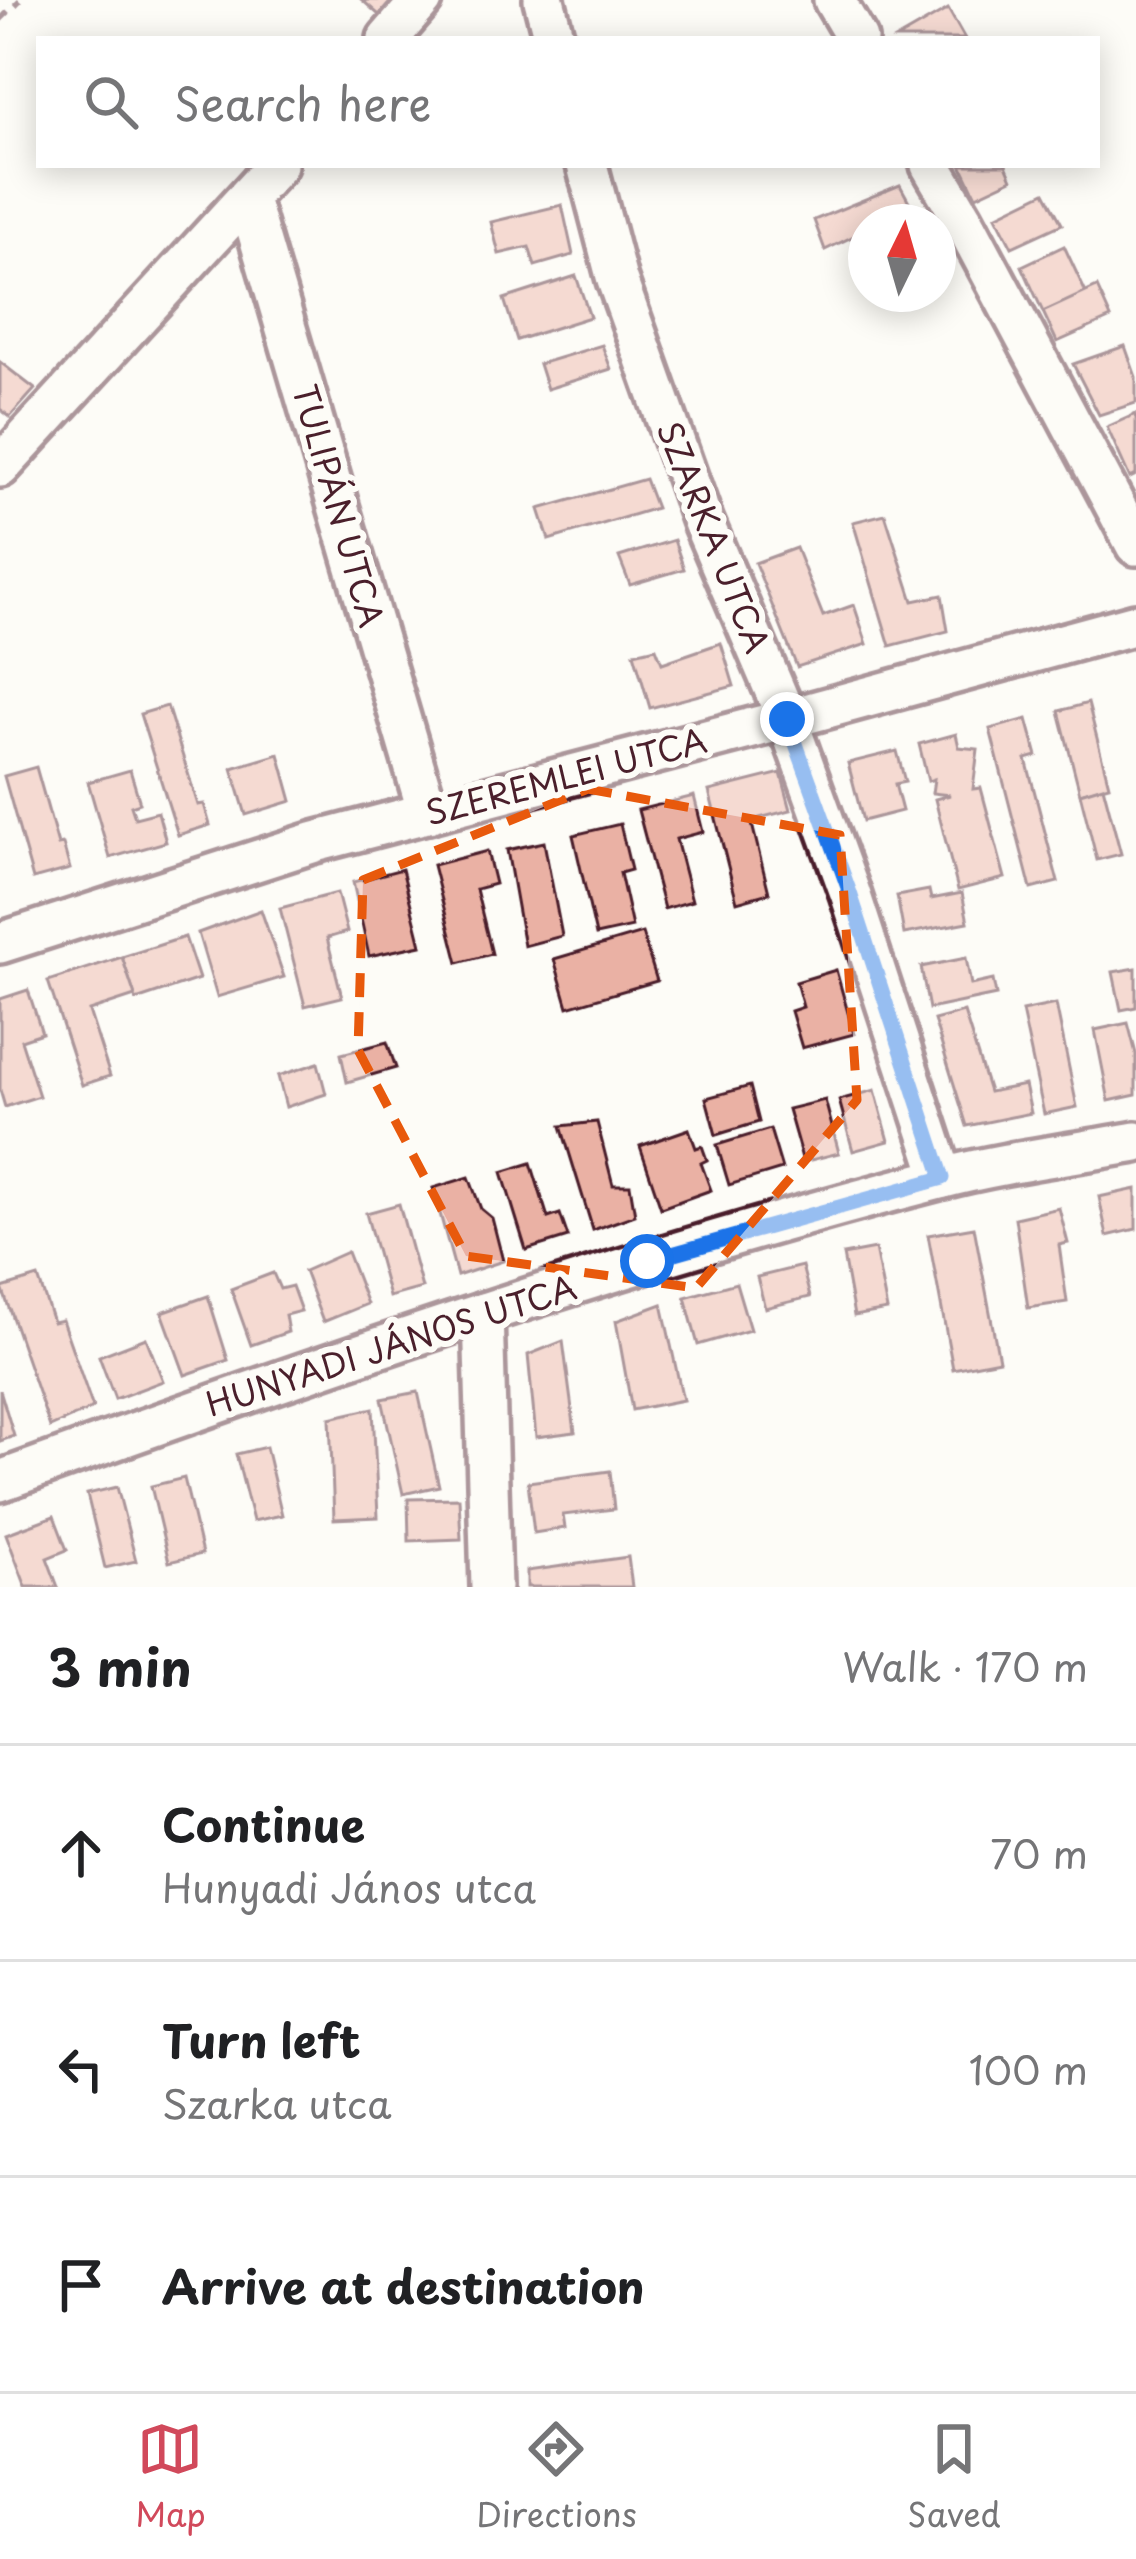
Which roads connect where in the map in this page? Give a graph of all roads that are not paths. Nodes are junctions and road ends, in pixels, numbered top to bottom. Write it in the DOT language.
graph roads {
  1 [pos="422,0"];
  2 [pos="544,0"];
  3 [pos="834,0"];
  4 [pos="391,36"];
  5 [pos="553,36"];
  6 [pos="855,36"];
  7 [pos="275,168"];
  8 [pos="588,168"];
  9 [pos="933,168"];
  10 [pos="248,199"];
  11 [pos="0,467"];
  12 [pos="1136,545"];
  13 [pos="1136,624"];
  14 [pos="787,719"];
  15 [pos="428,813"];
  16 [pos="0,943"];
  17 [pos="1136,1142"];
  18 [pos="943,1178"];
  19 [pos="483,1313"];
  20 [pos="0,1480"];
  21 [pos="491,1587"];
  1 -- 4 [label="street"];
  2 -- 5 [label="street"];
  3 -- 6 [label="street"];
  7 -- 10 [label="street"];
  8 -- 14 [label="street, SZARKA UTCA"];
  9 -- 12 [label="street"];
  10 -- 11 [label="street"];
  10 -- 15 [label="street, TULIPÁN UTCA"];
  13 -- 14 [label="street, SZEREMLEI UTCA"];
  14 -- 15 [label="street, SZEREMLEI UTCA"];
  14 -- 18 [label="street, SZARKA UTCA"];
  15 -- 16 [label="street, SZEREMLEI UTCA"];
  17 -- 18 [label="street, HUNYADI JÁNOS UTCA"];
  18 -- 19 [label="street, HUNYADI JÁNOS UTCA"];
  19 -- 20 [label="street, HUNYADI JÁNOS UTCA"];
  19 -- 21 [label="street"];
}
